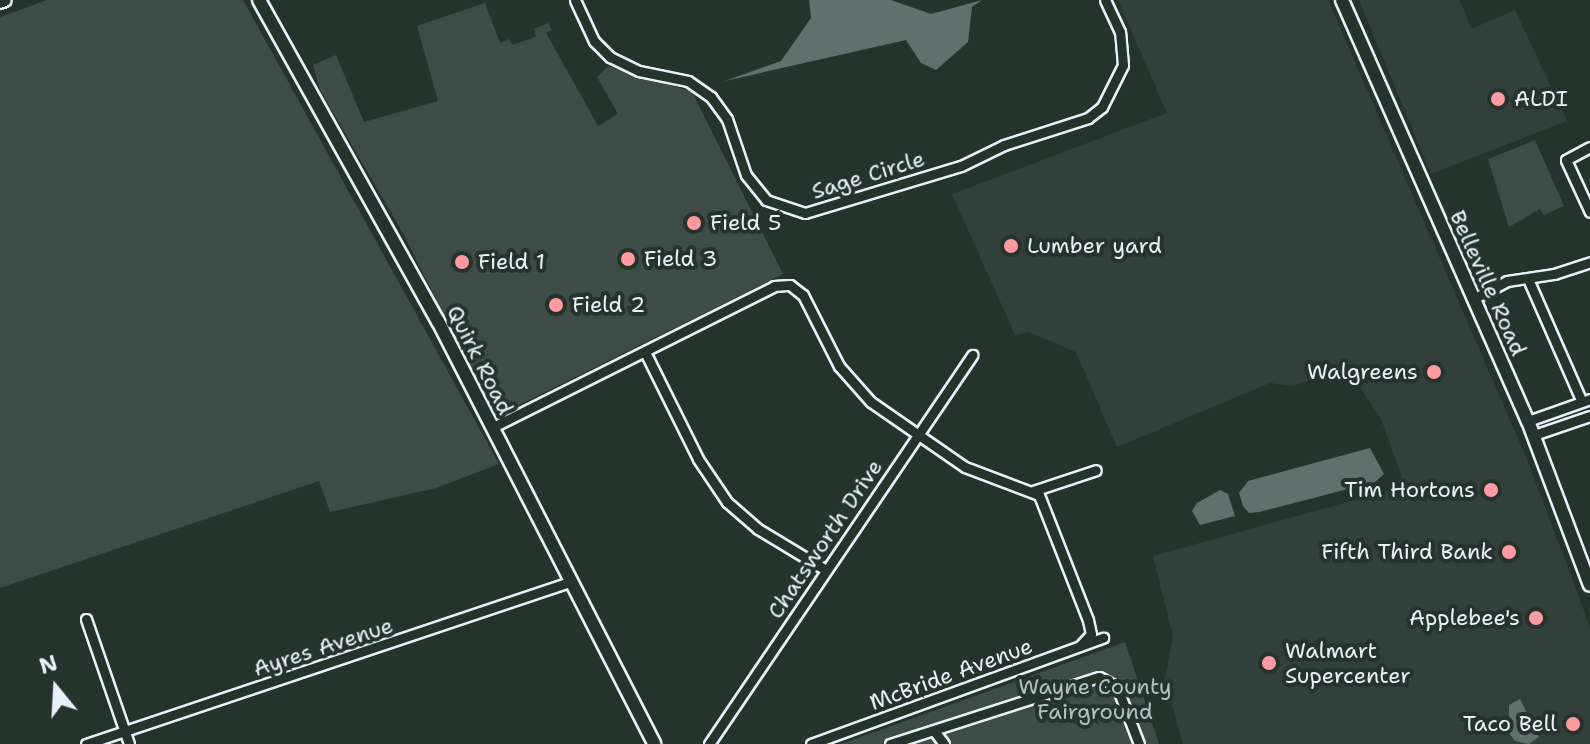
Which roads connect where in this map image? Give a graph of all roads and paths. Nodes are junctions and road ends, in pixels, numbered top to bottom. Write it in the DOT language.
graph roads {
  1 [pos="259,0"];
  2 [pos="575,0"];
  3 [pos="1105,0"];
  4 [pos="1342,0"];
  5 [pos="1590,147"];
  6 [pos="1590,212"];
  7 [pos="1590,262"];
  8 [pos="1528,279"];
  9 [pos="1473,299"];
  10 [pos="645,352"];
  11 [pos="972,355"];
  12 [pos="1586,401"];
  13 [pos="1590,416"];
  14 [pos="1528,421"];
  15 [pos="493,427"];
  16 [pos="916,435"];
  17 [pos="1534,435"];
  18 [pos="1096,470"];
  19 [pos="1033,491"];
  20 [pos="826,570"];
  21 [pos="570,582"];
  22 [pos="1590,585"];
  23 [pos="86,619"];
  24 [pos="1103,638"];
  25 [pos="1080,646"];
  26 [pos="125,731"];
  27 [pos="935,732"];
  28 [pos="86,744"];
  29 [pos="129,744"];
  30 [pos="654,744"];
  31 [pos="709,744"];
  32 [pos="811,744"];
  33 [pos="890,744"];
  34 [pos="936,744"];
  35 [pos="944,744"];
  36 [pos="1139,744"];
  1 -- 15 [label="street, Quirk Road"];
  2 -- 3 [label="street, Sage Circle"];
  4 -- 9 [label="street, Belleville Road"];
  5 -- 6 [label="street"];
  7 -- 8 [label="street"];
  8 -- 9 [label="street"];
  8 -- 12 [label="street"];
  9 -- 14 [label="street, Belleville Road"];
  10 -- 15 [label="street"];
  10 -- 16 [label="street"];
  10 -- 20 [label="street"];
  11 -- 16 [label="street, Chatsworth Drive"];
  12 -- 14 [label="street"];
  13 -- 17 [label="street"];
  14 -- 17 [label="street, Belleville Road"];
  15 -- 21 [label="street, Quirk Road"];
  16 -- 19 [label="street"];
  16 -- 20 [label="street, Chatsworth Drive"];
  17 -- 22 [label="street, Belleville Road"];
  18 -- 19 [label="street"];
  19 -- 25 [label="street"];
  20 -- 31 [label="street, Chatsworth Drive"];
  21 -- 26 [label="street, Ayres Avenue"];
  21 -- 30 [label="street, Quirk Road"];
  23 -- 26 [label="street"];
  24 -- 25 [label="street, McBride Avenue"];
  25 -- 32 [label="street, McBride Avenue"];
  26 -- 28 [label="street, Ayres Avenue"];
  26 -- 29 [label="street"];
  27 -- 33 [label="street"];
  27 -- 34 [label="street"];
  27 -- 35 [label="street"];
  27 -- 36 [label="street"];
}
